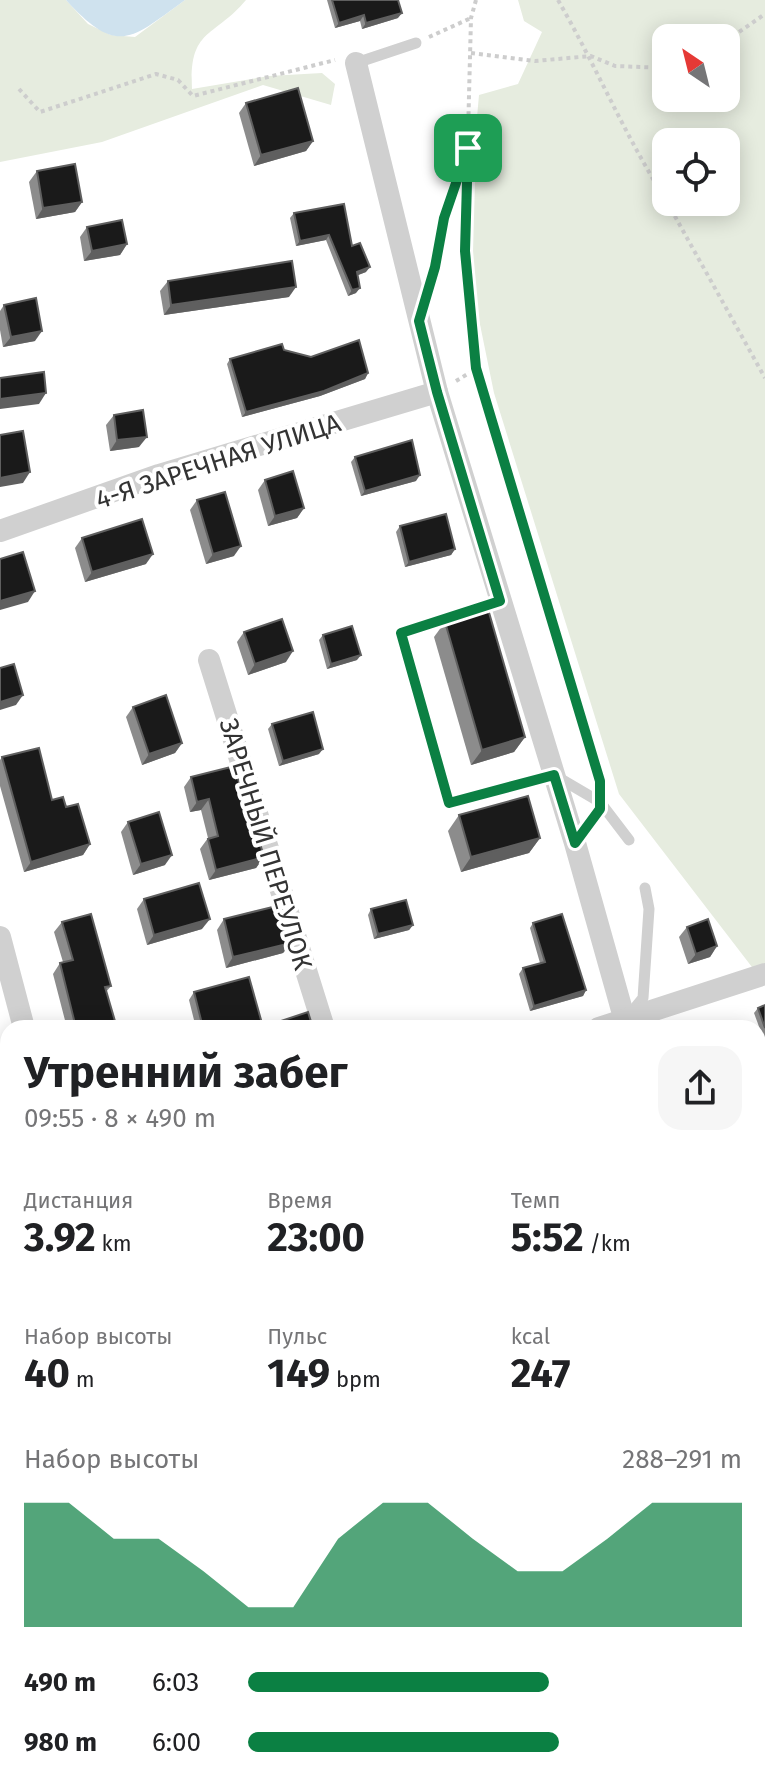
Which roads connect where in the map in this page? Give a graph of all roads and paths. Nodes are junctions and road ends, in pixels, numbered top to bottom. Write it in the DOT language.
graph roads {
  1 [pos="476,0"];
  2 [pos="558,0"];
  3 [pos="765,14"];
  4 [pos="471,18"];
  5 [pos="740,31"];
  6 [pos="416,43"];
  7 [pos="470,53"];
  8 [pos="591,56"];
  9 [pos="356,63"];
  10 [pos="652,67"];
  11 [pos="19,89"];
  12 [pos="468,148"];
  13 [pos="652,178"];
  14 [pos="675,216"];
  15 [pos="431,281"];
  16 [pos="765,378"];
  17 [pos="437,392"];
  18 [pos="0,531"];
  19 [pos="500,601"];
  20 [pos="209,660"];
  21 [pos="554,775"];
  22 [pos="600,802"];
  23 [pos="629,840"];
  24 [pos="645,888"];
  25 [pos="0,937"];
  26 [pos="765,974"];
  27 [pos="22,1020"];
  28 [pos="322,1020"];
  29 [pos="625,1020"];
  30 [pos="629,1020"];
  31 [pos="637,1020"];
  1 -- 4 [label="path"];
  2 -- 8 [label="path"];
  3 -- 5 [label="path"];
  4 -- 6 [label="path"];
  4 -- 7 [label="path"];
  6 -- 9 [label="lane"];
  7 -- 8 [label="path"];
  7 -- 12 [label="path"];
  8 -- 10 [label="path"];
  8 -- 13 [label="path"];
  9 -- 11 [label="path"];
  9 -- 17 [label="street"];
  12 -- 15 [label="path"];
  12 -- 22 [label="path"];
  14 -- 16 [label="path"];
  17 -- 18 [label="street, 4-Я ЗАРЕЧНАЯ УЛИЦА"];
  17 -- 19 [label="street"];
  19 -- 21 [label="street"];
  19 -- 21 [label="lane"];
  20 -- 28 [label="street, ЗАРЕЧНЫЙ ПЕРЕУЛОК"];
  21 -- 22 [label="lane"];
  21 -- 29 [label="street"];
  22 -- 23 [label="lane"];
  24 -- 30 [label="lane"];
  25 -- 27 [label="street"];
  26 -- 31 [label="street"];
}
